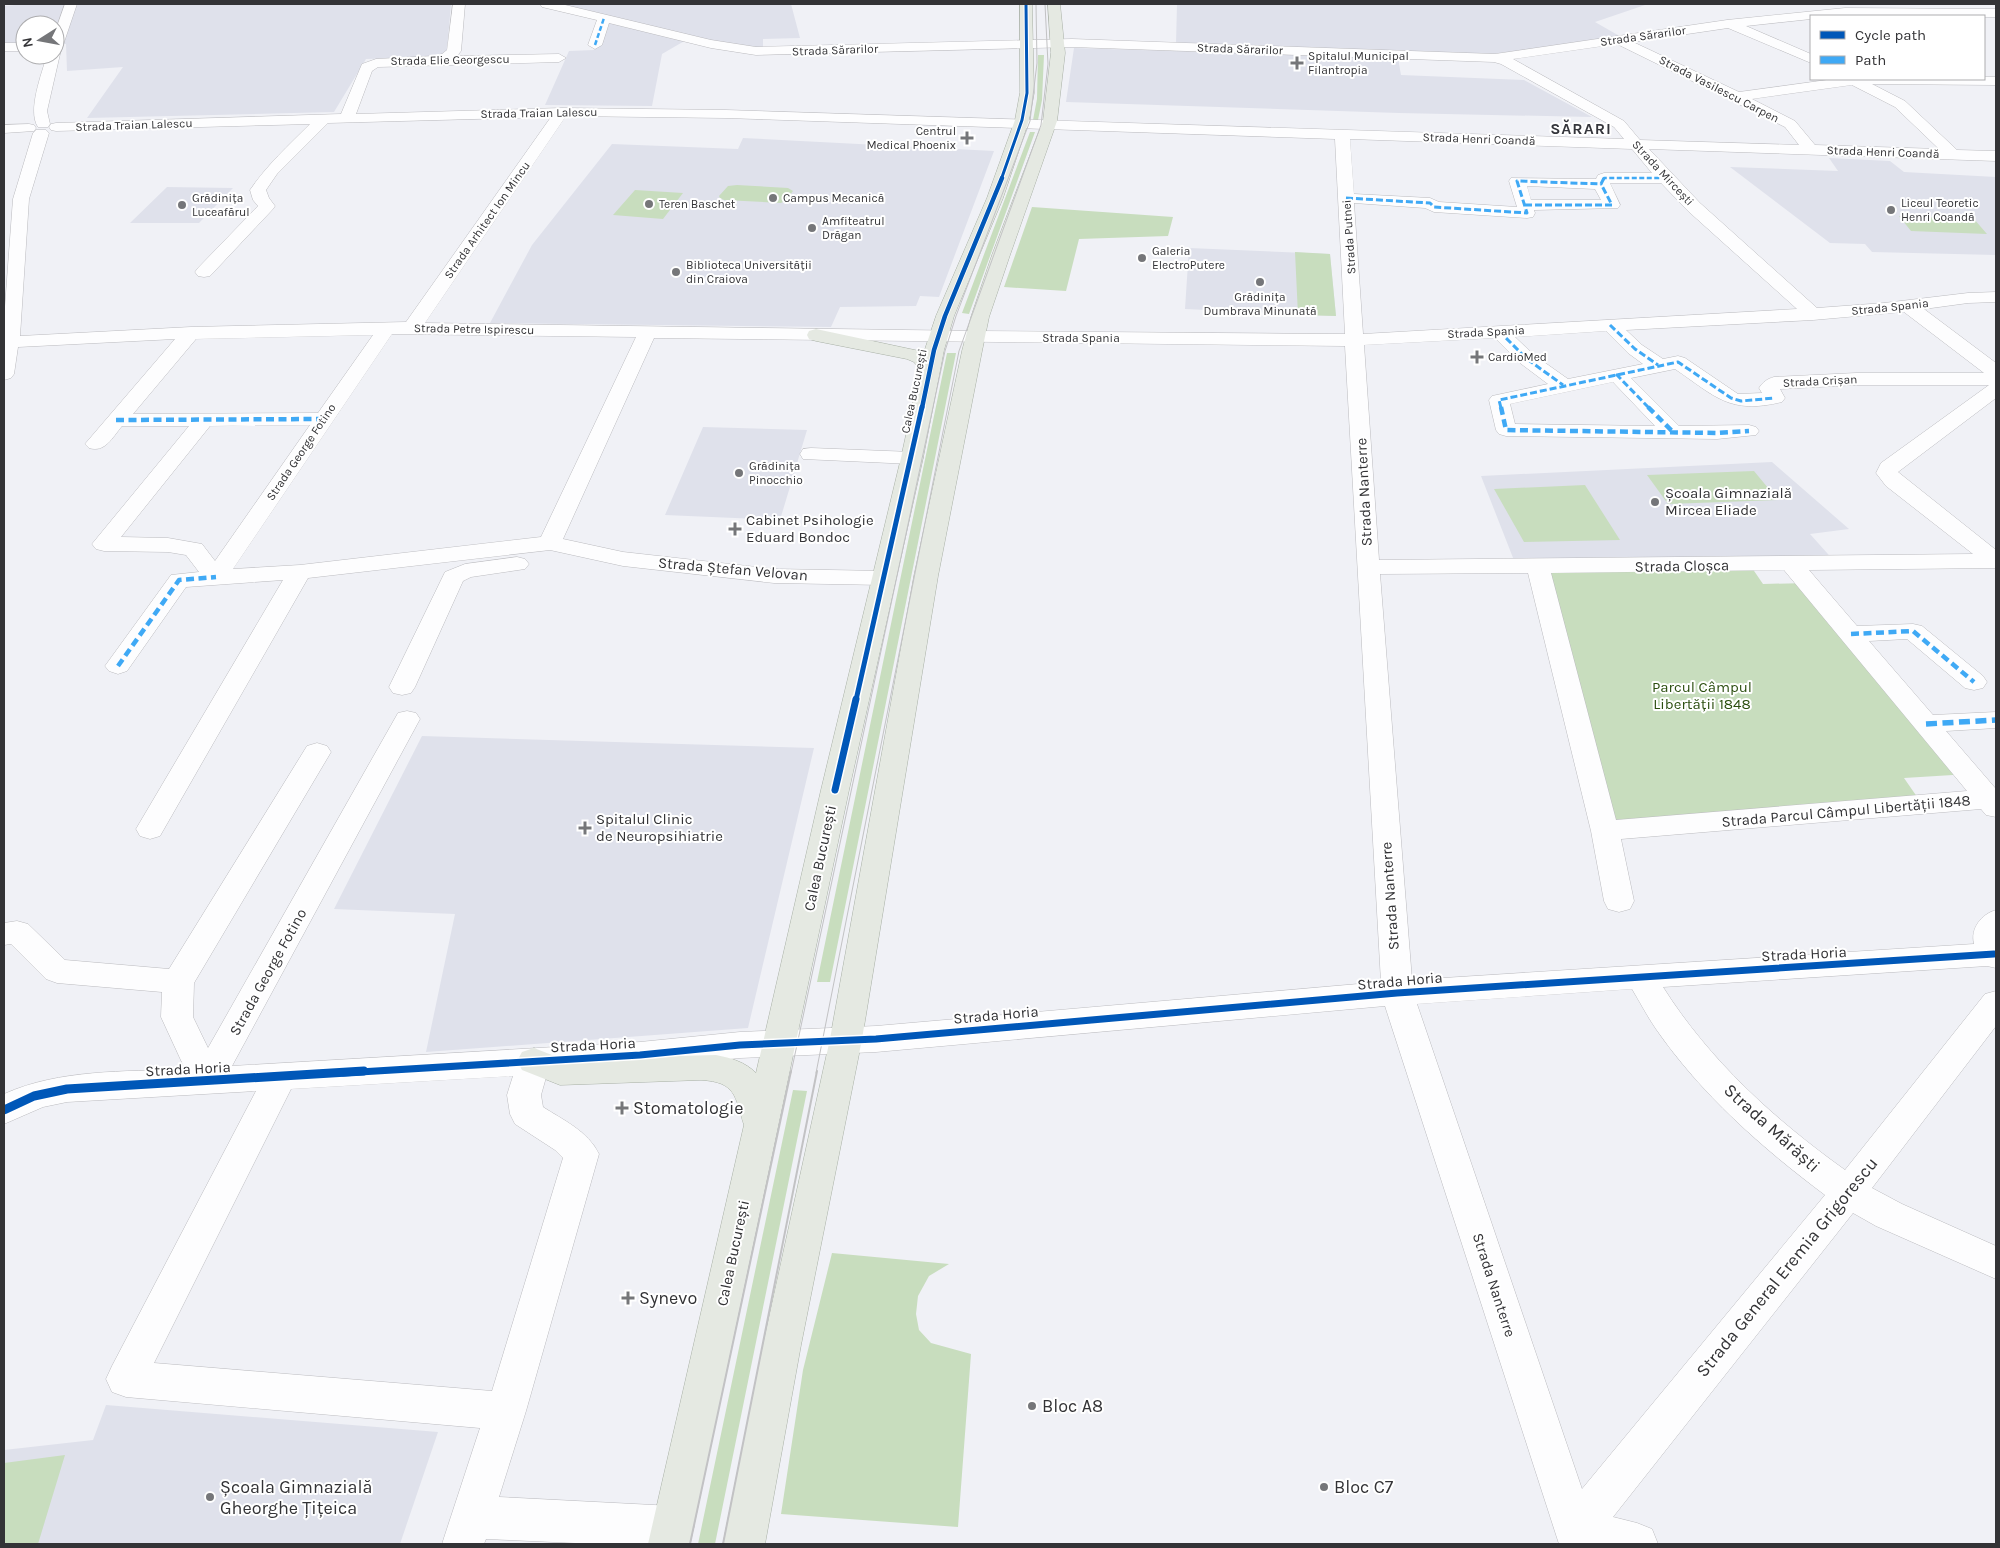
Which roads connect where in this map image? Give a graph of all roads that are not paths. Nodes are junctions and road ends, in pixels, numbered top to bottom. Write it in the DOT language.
graph roads {
  1 [pos="71,4"];
  2 [pos="459,4"];
  3 [pos="546,4"];
  4 [pos="1026,4"];
  5 [pos="1054,4"];
  6 [pos="1996,13"];
  7 [pos="1848,14"];
  8 [pos="1973,15"];
  9 [pos="1810,17"];
  10 [pos="604,18"];
  11 [pos="65,21"];
  12 [pos="1729,24"];
  13 [pos="1619,40"];
  14 [pos="1058,43"];
  15 [pos="1028,44"];
  16 [pos="595,45"];
  17 [pos="559,58"];
  18 [pos="1494,58"];
  19 [pos="434,60"];
  20 [pos="1810,60"];
  21 [pos="51,65"];
  22 [pos="1853,80"];
  23 [pos="1940,80"];
  24 [pos="1996,81"];
  25 [pos="1737,96"];
  26 [pos="562,112"];
  27 [pos="347,117"];
  28 [pos="326,118"];
  29 [pos="1021,124"];
  30 [pos="1049,125"];
  31 [pos="42,128"];
  32 [pos="4,129"];
  33 [pos="1342,134"];
  34 [pos="1635,144"];
  35 [pos="1810,150"];
  36 [pos="1952,154"];
  37 [pos="1996,156"];
  38 [pos="1665,178"];
  39 [pos="1601,184"];
  40 [pos="1346,198"];
  41 [pos="1525,205"];
  42 [pos="204,272"];
  43 [pos="15,280"];
  44 [pos="1996,297"];
  45 [pos="4,299"];
  46 [pos="1907,305"];
  47 [pos="1813,314"];
  48 [pos="8,321"];
  49 [pos="1610,325"];
  50 [pos="387,328"];
  51 [pos="412,328"];
  52 [pos="648,331"];
  53 [pos="1499,331"];
  54 [pos="191,333"];
  55 [pos="816,335"];
  56 [pos="938,337"];
  57 [pos="975,338"];
  58 [pos="60,339"];
  59 [pos="1355,340"];
  60 [pos="11,342"];
  61 [pos="1658,366"];
  62 [pos="929,368"];
  63 [pos="1996,372"];
  64 [pos="4,374"];
  65 [pos="1616,374"];
  66 [pos="1996,379"];
  67 [pos="1563,385"];
  68 [pos="1996,389"];
  69 [pos="205,419"];
  70 [pos="324,419"];
  71 [pos="116,420"];
  72 [pos="1749,431"];
  73 [pos="1674,432"];
  74 [pos="96,444"];
  75 [pos="811,454"];
  76 [pos="912,458"];
  77 [pos="550,543"];
  78 [pos="582,551"];
  79 [pos="1996,561"];
  80 [pos="1791,564"];
  81 [pos="1368,566"];
  82 [pos="1538,568"];
  83 [pos="300,572"];
  84 [pos="216,577"];
  85 [pos="884,578"];
  86 [pos="1851,634"];
  87 [pos="118,666"];
  88 [pos="1974,682"];
  89 [pos="402,687"];
  90 [pos="407,719"];
  91 [pos="1996,720"];
  92 [pos="1926,724"];
  93 [pos="317,752"];
  94 [pos="1994,802"];
  95 [pos="150,829"];
  96 [pos="1605,832"];
  97 [pos="1619,901"];
  98 [pos="1996,921"];
  99 [pos="4,934"];
  100 [pos="1995,956"];
  101 [pos="1640,976"];
  102 [pos="178,982"];
  103 [pos="1397,993"];
  104 [pos="1996,1003"];
  105 [pos="846,1039"];
  106 [pos="779,1043"];
  107 [pos="534,1062"];
  108 [pos="281,1076"];
  109 [pos="208,1081"];
  110 [pos="4,1110"];
  111 [pos="761,1124"];
  112 [pos="1848,1192"];
  113 [pos="1996,1263"];
  114 [pos="506,1410"];
  115 [pos="467,1530"];
  116 [pos="671,1536"];
  117 [pos="1578,1537"];
  118 [pos="744,1544"];
  119 [pos="1637,1544"];
  1 -- 11 [label="street"];
  2 -- 19 [label="street"];
  3 -- 10 [label="street, Strada Sărarilor"];
  4 -- 15 [label="main road, Calea București"];
  5 -- 14 [label="main road"];
  6 -- 8 [label="street, Strada Sărarilor"];
  7 -- 8 [label="street, Strada Sărarilor"];
  9 -- 12 [label="street, Strada Sărarilor"];
  10 -- 15 [label="street, Strada Sărarilor"];
  10 -- 16 [label="street"];
  12 -- 13 [label="street, Strada Sărarilor"];
  12 -- 20 [label="street"];
  13 -- 18 [label="street, Strada Sărarilor"];
  13 -- 25 [label="street, Strada Vasilescu Carpen"];
  14 -- 15 [label="street, Strada Sărarilor"];
  14 -- 18 [label="street, Strada Sărarilor"];
  14 -- 30 [label="main road"];
  15 -- 29 [label="main road, Calea București"];
  17 -- 19 [label="street, Strada Elie Georgescu"];
  18 -- 34 [label="street, Strada Mircești"];
  19 -- 27 [label="street, Strada Elie Georgescu"];
  21 -- 31 [label="street"];
  22 -- 23 [label="street"];
  22 -- 25 [label="street"];
  22 -- 36 [label="street"];
  23 -- 24 [label="street"];
  25 -- 35 [label="street, Strada Vasilescu Carpen"];
  26 -- 27 [label="street, Strada Traian Lalescu"];
  26 -- 29 [label="street, Strada Traian Lalescu"];
  26 -- 51 [label="street, Strada Arhitect Ion Mincu"];
  27 -- 28 [label="street, Strada Traian Lalescu"];
  28 -- 31 [label="street, Strada Traian Lalescu"];
  28 -- 42 [label="street"];
  29 -- 30 [label="street, Strada Henri Coandă"];
  29 -- 56 [label="main road, Calea București"];
  30 -- 33 [label="street, Strada Henri Coandă"];
  30 -- 57 [label="main road"];
  31 -- 32 [label="street, Strada Traian Lalescu"];
  31 -- 43 [label="street"];
  33 -- 34 [label="street, Strada Henri Coandă"];
  33 -- 40 [label="street, Strada Putnei"];
  34 -- 35 [label="street, Strada Henri Coandă"];
  34 -- 38 [label="street, Strada Mircești"];
  35 -- 36 [label="street, Strada Henri Coandă"];
  36 -- 37 [label="street, Strada Henri Coandă"];
  38 -- 39 [label="street"];
  38 -- 47 [label="street, Strada Mircești"];
  39 -- 41 [label="street"];
  39 -- 41 [label="street"];
  40 -- 41 [label="street"];
  40 -- 59 [label="street, Strada Putnei"];
  43 -- 45 [label="street"];
  43 -- 48 [label="street"];
  44 -- 46 [label="street, Strada Spania"];
  46 -- 47 [label="street, Strada Spania"];
  46 -- 63 [label="street"];
  47 -- 49 [label="street, Strada Spania"];
  48 -- 60 [label="street"];
  49 -- 53 [label="street, Strada Spania"];
  49 -- 61 [label="street"];
  50 -- 51 [label="street, Strada Petre Ispirescu"];
  50 -- 54 [label="street, Strada Petre Ispirescu"];
  50 -- 70 [label="street, Strada George Fotino"];
  51 -- 52 [label="street, Strada Petre Ispirescu"];
  52 -- 55 [label="street, Strada Petre Ispirescu"];
  52 -- 77 [label="street"];
  53 -- 59 [label="street, Strada Spania"];
  53 -- 67 [label="street"];
  54 -- 58 [label="street, Strada Petre Ispirescu"];
  54 -- 71 [label="street"];
  55 -- 56 [label="street, Strada Petre Ispirescu"];
  55 -- 62 [label="main road"];
  56 -- 57 [label="street, Strada Spania"];
  56 -- 62 [label="main road, Calea București"];
  57 -- 59 [label="street, Strada Spania"];
  57 -- 105 [label="main road"];
  58 -- 60 [label="street, Strada Petre Ispirescu"];
  58 -- 64 [label="street"];
  59 -- 81 [label="street, Strada Nanterre"];
  60 -- 64 [label="street"];
  61 -- 65 [label="street, Strada Crișan"];
  61 -- 66 [label="street, Strada Crișan"];
  62 -- 76 [label="main road, Calea București"];
  65 -- 67 [label="street, Strada Crișan"];
  65 -- 73 [label="street"];
  67 -- 73 [label="street, Strada Crișan"];
  68 -- 79 [label="street"];
  69 -- 70 [label="street"];
  69 -- 71 [label="street"];
  69 -- 84 [label="street"];
  70 -- 84 [label="street, Strada George Fotino"];
  71 -- 74 [label="street"];
  72 -- 73 [label="street, Strada Crișan"];
  75 -- 76 [label="street"];
  76 -- 85 [label="main road, Calea București"];
  77 -- 78 [label="street, Strada Ștefan Velovan"];
  77 -- 83 [label="street"];
  78 -- 85 [label="street, Strada Ștefan Velovan"];
  78 -- 89 [label="street, Strada Ștefan Velovan"];
  79 -- 80 [label="street, Strada Cloșca"];
  80 -- 82 [label="street, Strada Cloșca"];
  80 -- 86 [label="street, Strada Parcul Câmpul Libertății 1848"];
  81 -- 82 [label="street, Strada Cloșca"];
  81 -- 103 [label="street, Strada Nanterre"];
  82 -- 96 [label="street"];
  83 -- 84 [label="street"];
  83 -- 95 [label="street"];
  84 -- 87 [label="street"];
  85 -- 106 [label="main road, Calea București"];
  86 -- 88 [label="street"];
  86 -- 92 [label="street, Strada Parcul Câmpul Libertății 1848"];
  90 -- 109 [label="street, Strada George Fotino"];
  91 -- 92 [label="street"];
  92 -- 94 [label="street, Strada Parcul Câmpul Libertății 1848"];
  93 -- 102 [label="street"];
  94 -- 96 [label="street, Strada Parcul Câmpul Libertății 1848"];
  96 -- 97 [label="street"];
  98 -- 100 [label="street"];
  99 -- 102 [label="street"];
  100 -- 101 [label="street, Strada Horia"];
  101 -- 103 [label="street, Strada Horia"];
  101 -- 112 [label="street, Strada Mărăști"];
  102 -- 109 [label="street"];
  103 -- 105 [label="street, Strada Horia"];
  103 -- 117 [label="street, Strada Nanterre"];
  104 -- 112 [label="street, Strada General Eremia Grigorescu"];
  105 -- 106 [label="street, Strada Horia"];
  105 -- 118 [label="main road"];
  106 -- 107 [label="street, Strada Horia"];
  106 -- 111 [label="main road, Calea București"];
  107 -- 108 [label="street, Strada Horia"];
  107 -- 111 [label="main road"];
  107 -- 114 [label="street"];
  108 -- 109 [label="street, Strada Horia"];
  108 -- 114 [label="street"];
  109 -- 110 [label="street, Strada Horia"];
  111 -- 116 [label="main road, Calea București"];
  112 -- 113 [label="street, Strada Mărăști"];
  112 -- 117 [label="street, Strada General Eremia Grigorescu"];
  114 -- 115 [label="street"];
  115 -- 116 [label="street"];
  117 -- 119 [label="street"];
}
